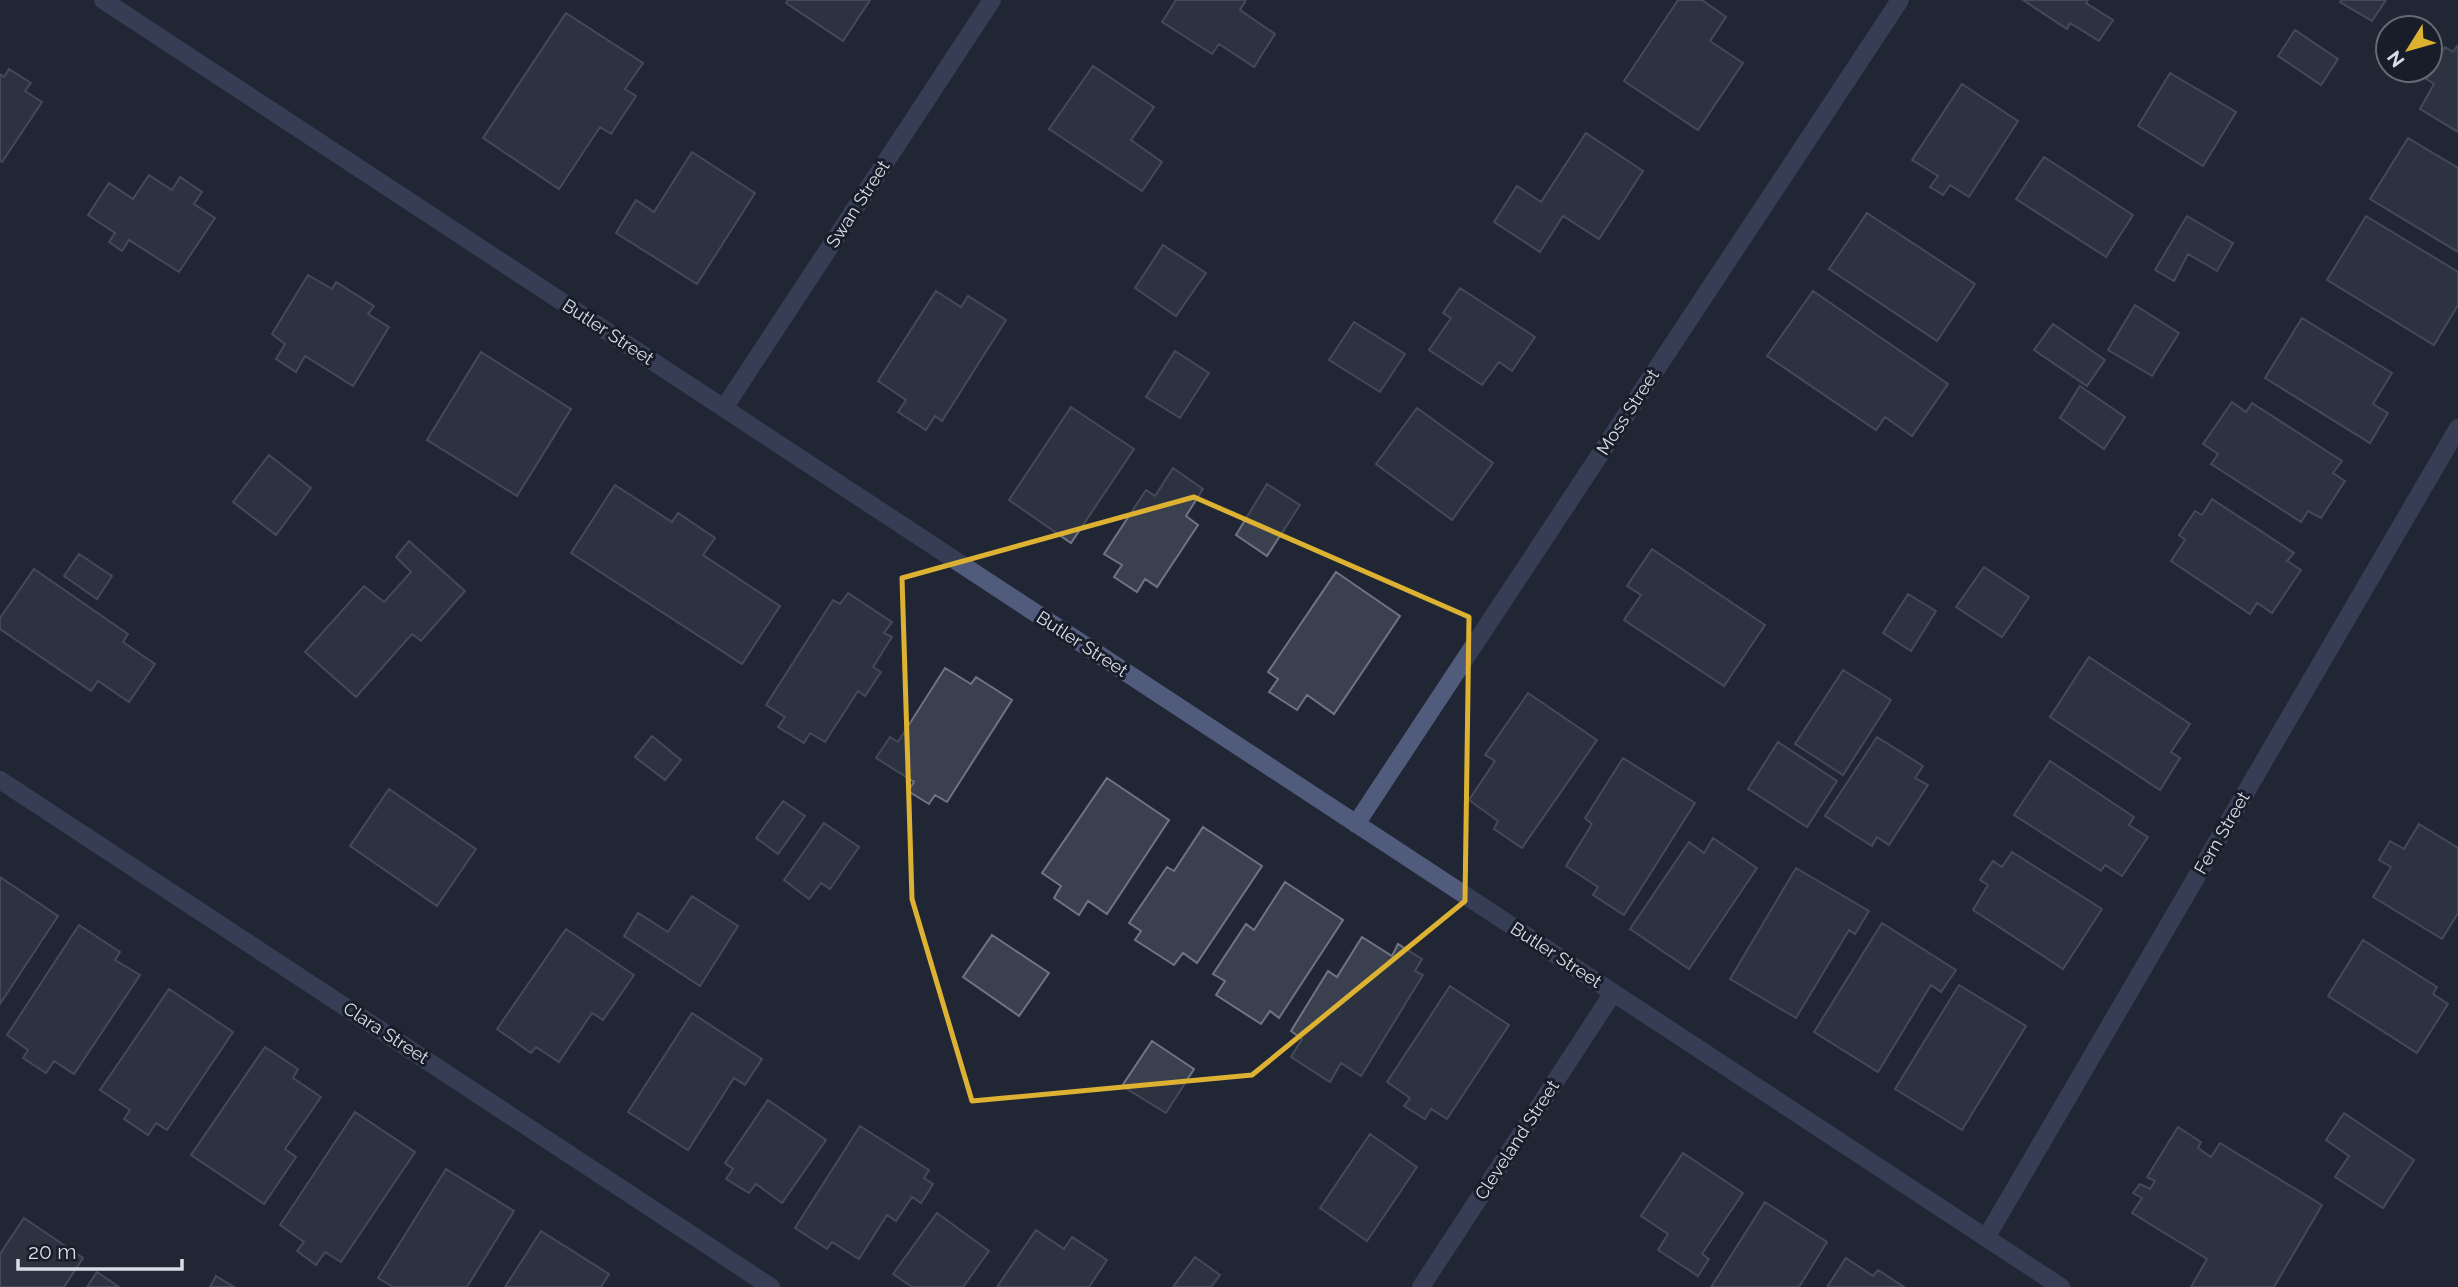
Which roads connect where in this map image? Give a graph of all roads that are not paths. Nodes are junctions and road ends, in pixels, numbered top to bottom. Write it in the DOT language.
graph roads {
  1 [pos="103,0"];
  2 [pos="992,0"];
  3 [pos="1899,0"];
  4 [pos="724,408"];
  5 [pos="2458,428"];
  6 [pos="0,780"];
  7 [pos="1356,824"];
  8 [pos="1613,993"];
  9 [pos="1986,1238"];
  10 [pos="771,1287"];
  11 [pos="1421,1287"];
  12 [pos="2061,1287"];
  1 -- 4 [label="street, Butler Street"];
  2 -- 4 [label="street, Swan Street"];
  3 -- 7 [label="street, Moss Street"];
  4 -- 7 [label="street, Butler Street"];
  5 -- 9 [label="street, Fern Street"];
  6 -- 10 [label="street, Clara Street"];
  7 -- 8 [label="street, Butler Street"];
  8 -- 9 [label="street, Butler Street"];
  8 -- 11 [label="street, Cleveland Street"];
  9 -- 12 [label="street, Butler Street"];
}
